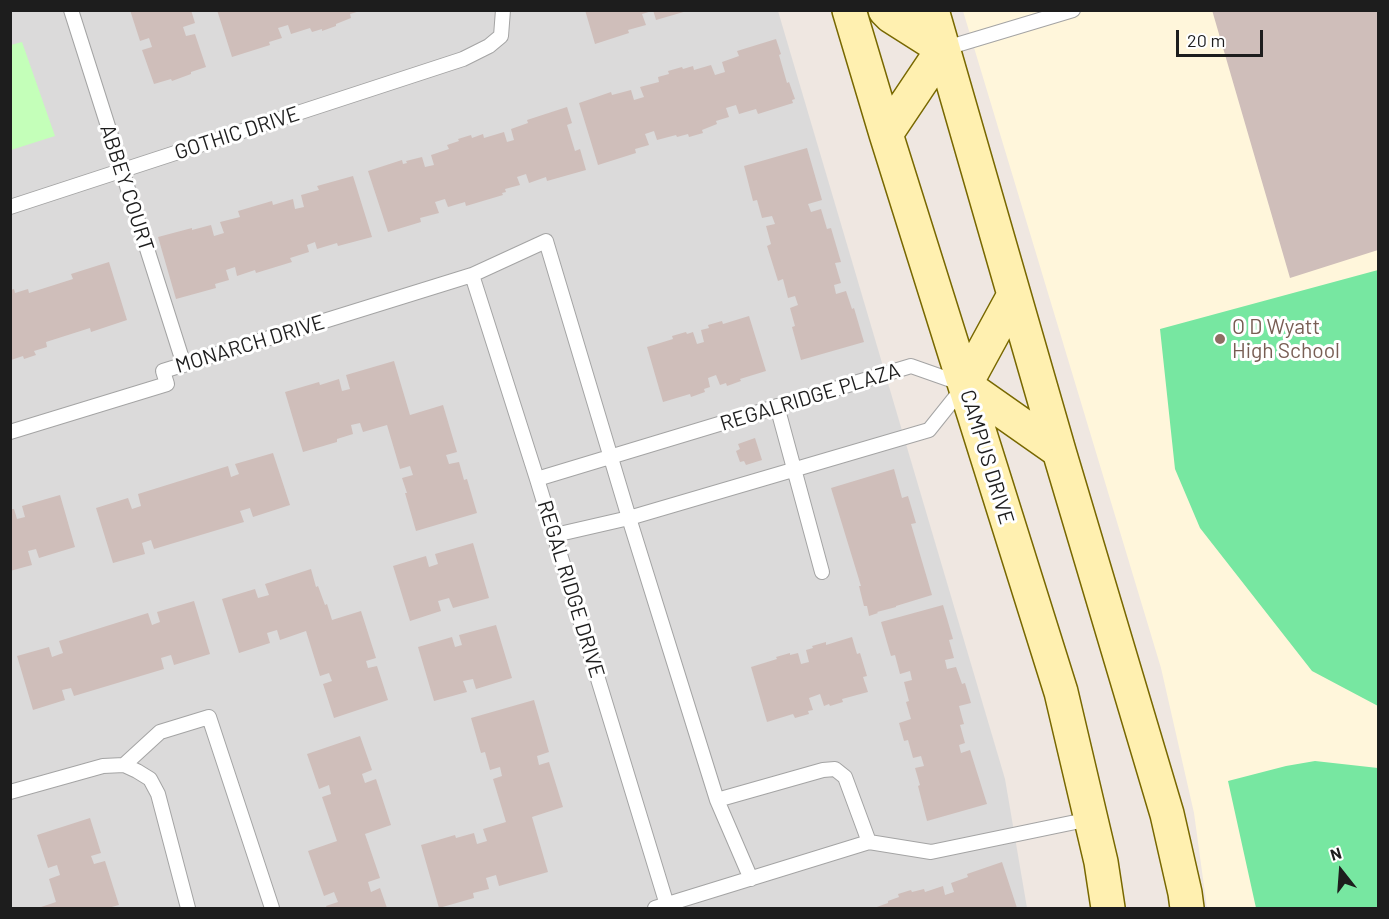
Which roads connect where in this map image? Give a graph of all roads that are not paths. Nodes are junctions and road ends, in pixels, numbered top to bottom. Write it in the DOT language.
graph roads {
  1 [pos="71,10"];
  2 [pos="502,10"];
  3 [pos="849,10"];
  4 [pos="885,10"];
  5 [pos="932,10"];
  6 [pos="1073,10"];
  7 [pos="943,49"];
  8 [pos="886,134"];
  9 [pos="121,171"];
  10 [pos="10,207"];
  11 [pos="472,275"];
  12 [pos="1014,296"];
  13 [pos="184,365"];
  14 [pos="965,385"];
  15 [pos="777,406"];
  16 [pos="10,432"];
  17 [pos="1059,451"];
  18 [pos="611,457"];
  19 [pos="795,470"];
  20 [pos="537,479"];
  21 [pos="629,518"];
  22 [pos="555,535"];
  23 [pos="822,572"];
  24 [pos="124,765"];
  25 [pos="10,792"];
  26 [pos="717,800"];
  27 [pos="1090,819"];
  28 [pos="869,842"];
  29 [pos="751,879"];
  30 [pos="661,907"];
  31 [pos="188,909"];
  32 [pos="272,909"];
  33 [pos="1108,909"];
  34 [pos="1187,909"];
  1 -- 9 [label="lane, ABBEY COURT"];
  2 -- 9 [label="lane, GOTHIC DRIVE"];
  3 -- 8 [label="main road, CAMPUS DRIVE"];
  4 -- 7 [label="main road"];
  5 -- 7 [label="main road"];
  6 -- 7 [label="lane"];
  7 -- 8 [label="main road"];
  7 -- 12 [label="main road"];
  8 -- 14 [label="main road, CAMPUS DRIVE"];
  9 -- 10 [label="lane, GOTHIC DRIVE"];
  9 -- 13 [label="lane, ABBEY COURT"];
  11 -- 13 [label="lane, MONARCH DRIVE"];
  11 -- 18 [label="lane, MONARCH DRIVE"];
  11 -- 20 [label="lane, REGAL RIDGE DRIVE"];
  12 -- 14 [label="main road"];
  12 -- 17 [label="main road"];
  13 -- 16 [label="lane, MONARCH DRIVE"];
  14 -- 15 [label="lane, REGALRIDGE PLAZA"];
  14 -- 17 [label="main road"];
  14 -- 19 [label="lane"];
  14 -- 27 [label="main road, CAMPUS DRIVE"];
  15 -- 18 [label="lane, REGALRIDGE PLAZA"];
  15 -- 19 [label="lane"];
  17 -- 34 [label="main road"];
  18 -- 20 [label="lane, REGALRIDGE PLAZA"];
  18 -- 21 [label="lane"];
  19 -- 21 [label="lane"];
  19 -- 23 [label="lane"];
  20 -- 22 [label="lane, REGAL RIDGE DRIVE"];
  21 -- 22 [label="lane"];
  21 -- 26 [label="lane"];
  22 -- 30 [label="lane, REGAL RIDGE DRIVE"];
  24 -- 25 [label="lane"];
  24 -- 31 [label="lane"];
  24 -- 32 [label="lane"];
  26 -- 28 [label="lane"];
  26 -- 29 [label="lane"];
  27 -- 28 [label="lane"];
  27 -- 33 [label="main road, CAMPUS DRIVE"];
  28 -- 29 [label="lane"];
  29 -- 30 [label="lane"];
}
